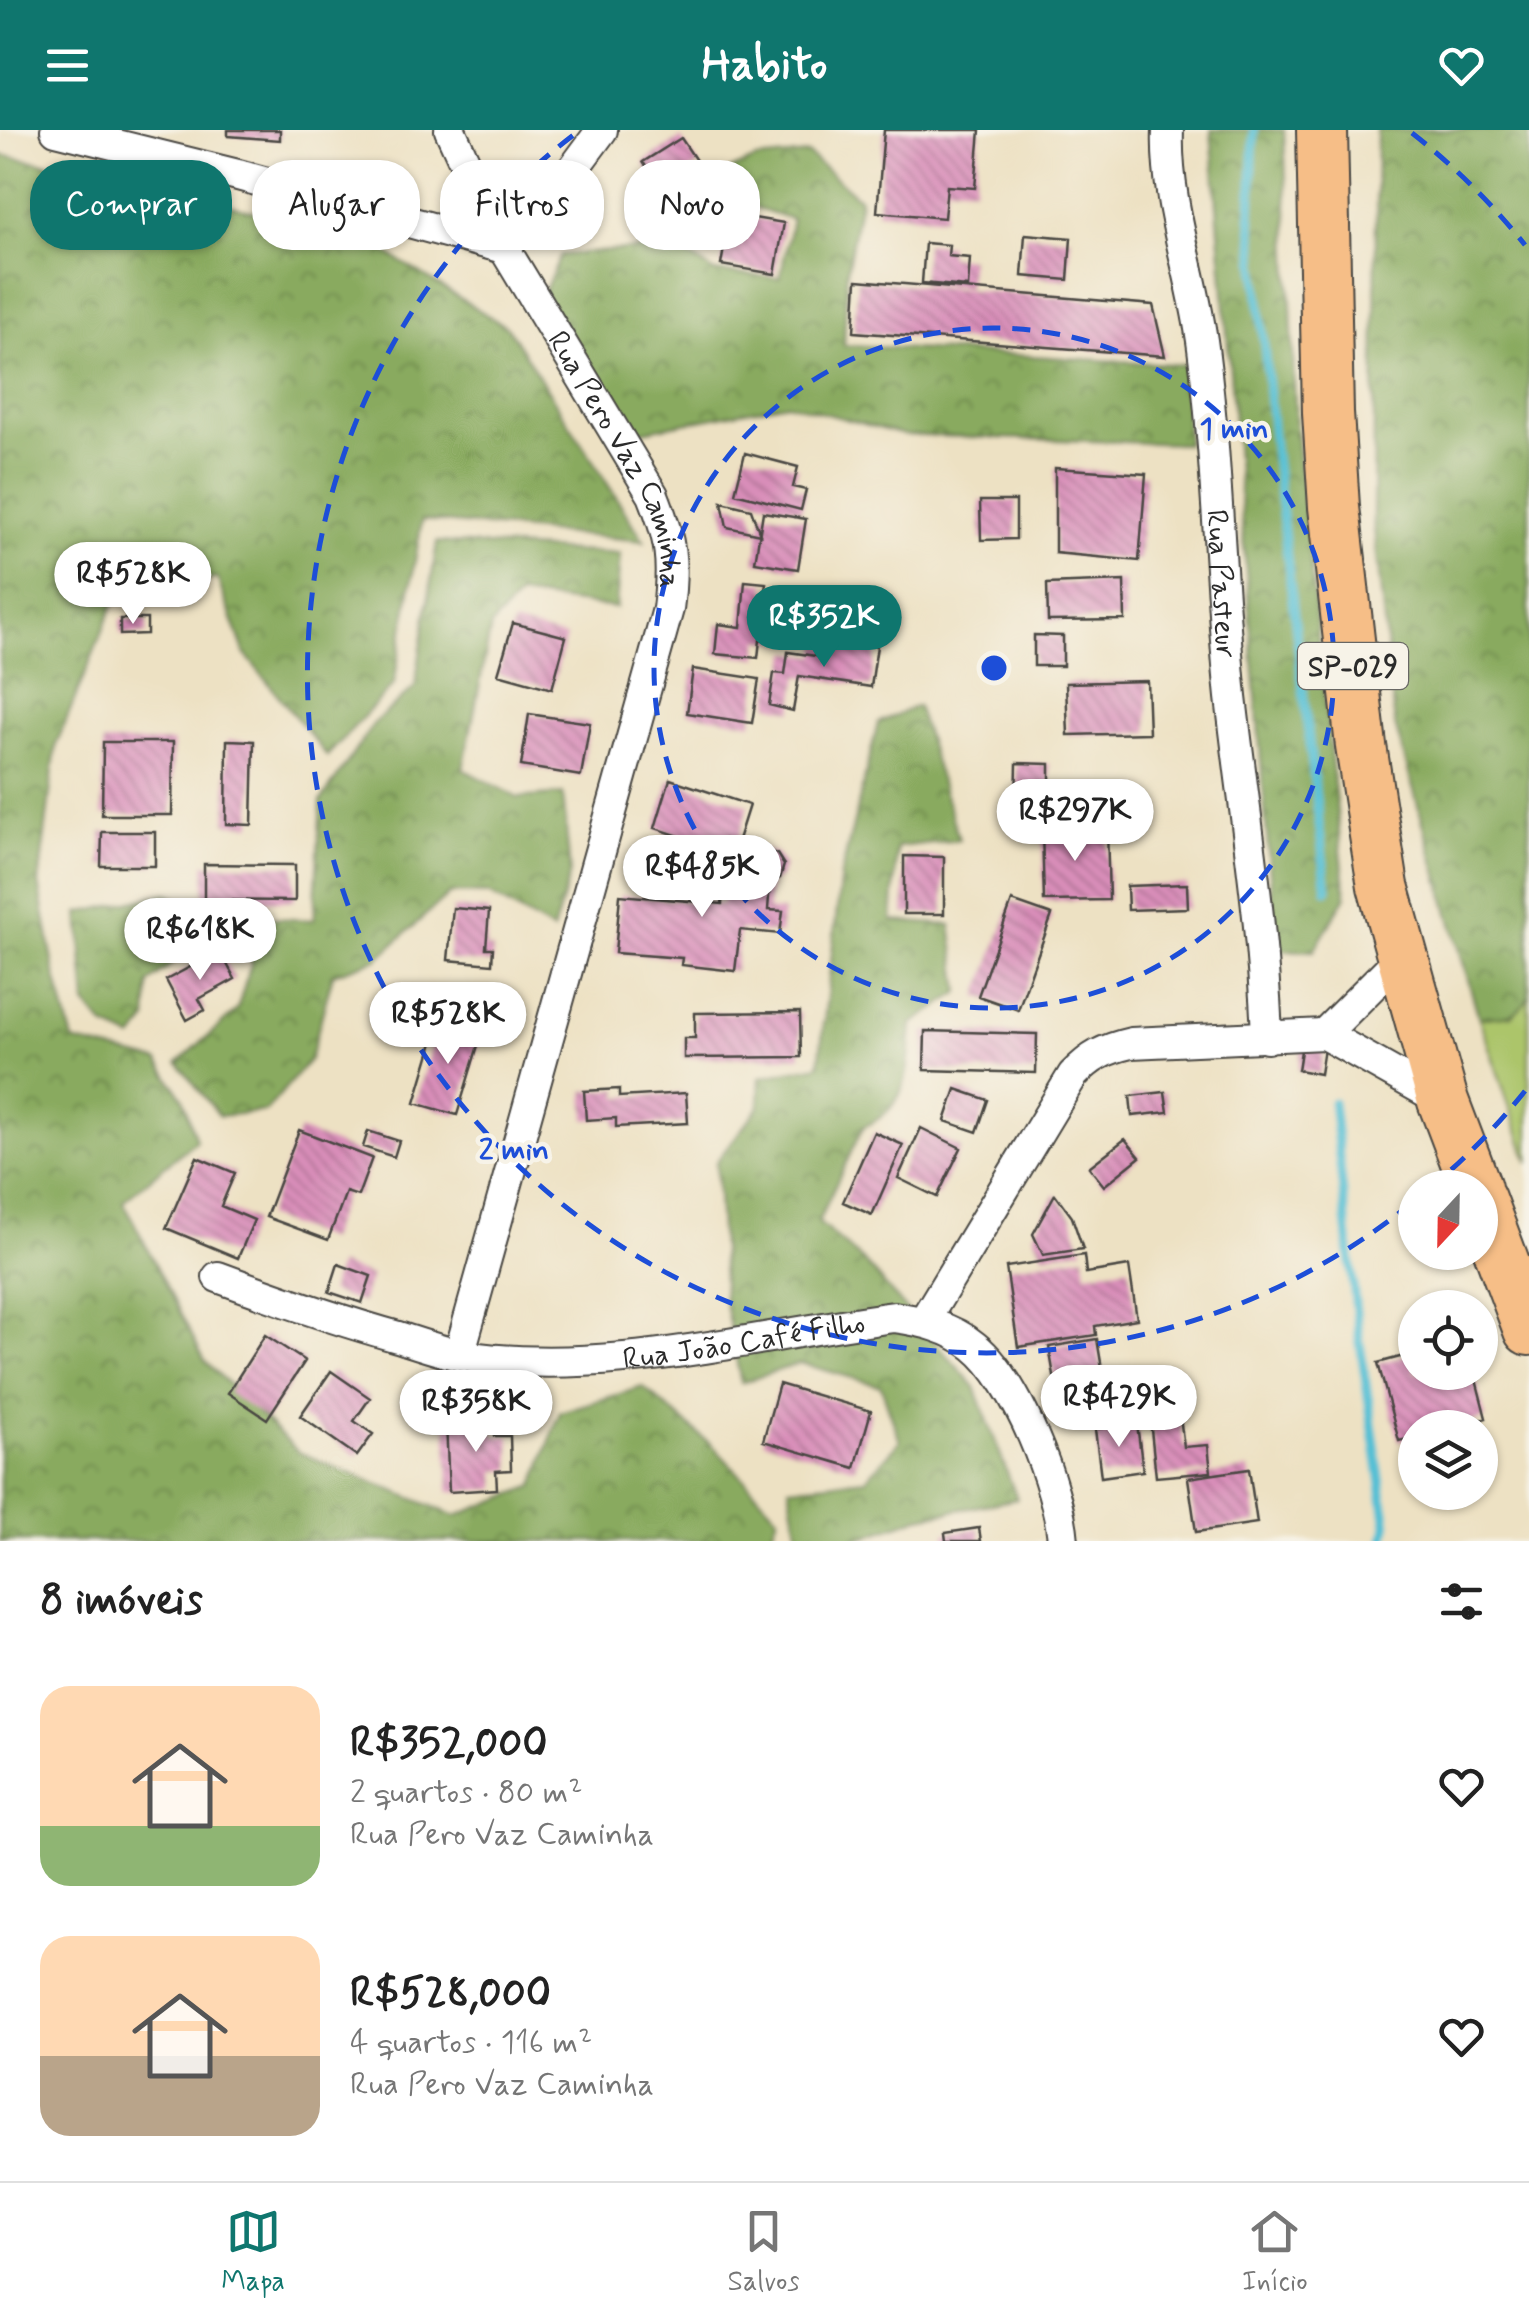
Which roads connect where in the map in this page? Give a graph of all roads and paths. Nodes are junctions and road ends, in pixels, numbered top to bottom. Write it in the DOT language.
graph roads {
  1 [pos="56,130"];
  2 [pos="450,130"];
  3 [pos="602,130"];
  4 [pos="1168,130"];
  5 [pos="1322,130"];
  6 [pos="464,160"];
  7 [pos="580,160"];
  8 [pos="440,230"];
  9 [pos="505,250"];
  10 [pos="1403,955"];
  11 [pos="1324,1034"];
  12 [pos="1268,1038"];
  13 [pos="1443,1100"];
  14 [pos="1469,1170"];
  15 [pos="1498,1247"];
  16 [pos="218,1278"];
  17 [pos="924,1321"];
  18 [pos="1529,1330"];
  19 [pos="459,1355"];
  20 [pos="1062,1541"];
  1 -- 8 [label="street"];
  2 -- 6 [label="street, Rua Pero Vaz Caminha"];
  3 -- 7 [label="street"];
  4 -- 12 [label="street, Rua Pasteur"];
  5 -- 10 [label="highway, SP-029"];
  9 -- 19 [label="street, Rua Pero Vaz Caminha"];
  10 -- 11 [label="street"];
  10 -- 13 [label="highway, SP-029"];
  11 -- 12 [label="street"];
  11 -- 13 [label="street"];
  12 -- 17 [label="street"];
  13 -- 14 [label="highway, SP-029"];
  15 -- 18 [label="highway"];
  16 -- 19 [label="street, Rua João Café Filho"];
  17 -- 19 [label="street, Rua João Café Filho"];
  17 -- 20 [label="street"];
}
